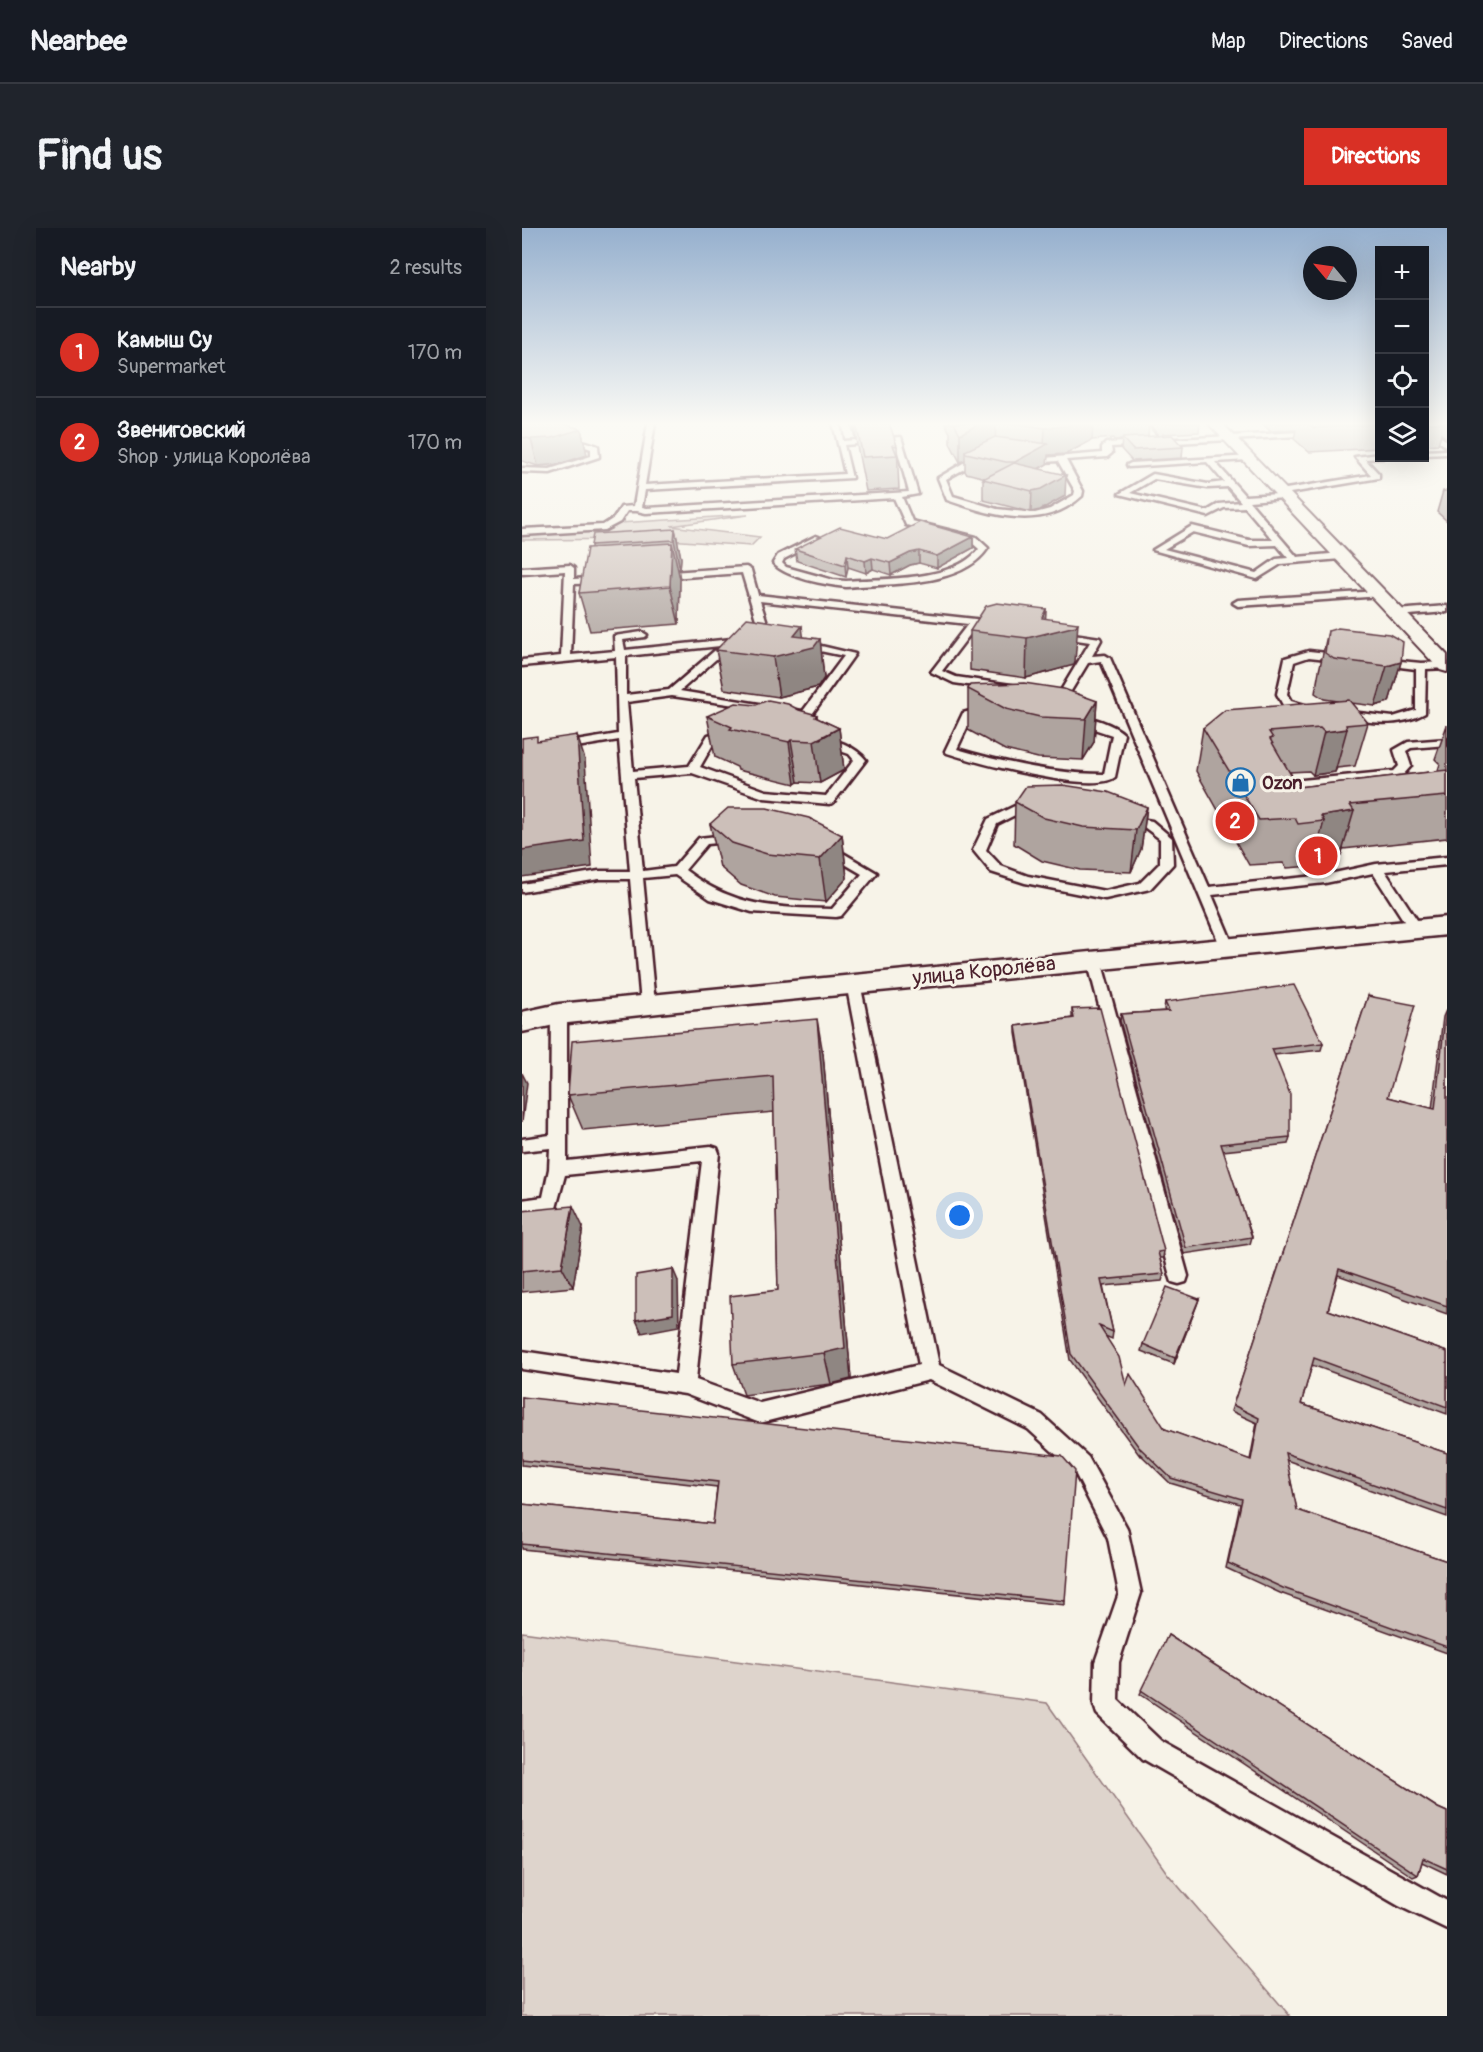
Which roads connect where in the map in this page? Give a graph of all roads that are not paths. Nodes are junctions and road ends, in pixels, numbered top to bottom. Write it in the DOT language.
graph roads {
  1 [pos="718,506"];
  2 [pos="901,506"];
  3 [pos="984,506"];
  4 [pos="1058,506"];
  5 [pos="1176,506"];
  6 [pos="1221,506"];
  7 [pos="1250,506"];
  8 [pos="1294,506"];
  9 [pos="638,508"];
  10 [pos="522,532"];
  11 [pos="826,535"];
  12 [pos="1280,542"];
  13 [pos="1341,556"];
  14 [pos="1296,560"];
  15 [pos="522,571"];
  16 [pos="639,578"];
  17 [pos="616,579"];
  18 [pos="568,582"];
  19 [pos="1378,594"];
  20 [pos="754,597"];
  21 [pos="1238,603"];
  22 [pos="1447,609"];
  23 [pos="1396,613"];
  24 [pos="975,622"];
  25 [pos="642,635"];
  26 [pos="777,640"];
  27 [pos="730,642"];
  28 [pos="621,652"];
  29 [pos="566,658"];
  30 [pos="1084,660"];
  31 [pos="522,663"];
  32 [pos="1446,665"];
  33 [pos="1421,666"];
  34 [pos="672,693"];
  35 [pos="621,699"];
  36 [pos="740,731"];
  37 [pos="1118,734"];
  38 [pos="1138,734"];
  39 [pos="625,736"];
  40 [pos="807,737"];
  41 [pos="1447,742"];
  42 [pos="522,753"];
  43 [pos="693,769"];
  44 [pos="629,775"];
  45 [pos="1310,814"];
  46 [pos="753,837"];
  47 [pos="1166,838"];
  48 [pos="1182,840"];
  49 [pos="812,843"];
  50 [pos="1447,861"];
  51 [pos="1376,868"];
  52 [pos="678,871"];
  53 [pos="638,875"];
  54 [pos="522,888"];
  55 [pos="1204,892"];
  56 [pos="1447,926"];
  57 [pos="1416,929"];
  58 [pos="1227,947"];
  59 [pos="1094,960"];
  60 [pos="853,983"];
  61 [pos="648,1004"];
  62 [pos="559,1014"];
  63 [pos="522,1022"];
  64 [pos="558,1140"];
  65 [pos="522,1145"];
  66 [pos="558,1169"];
  67 [pos="522,1207"];
  68 [pos="1179,1276"];
  69 [pos="522,1360"];
  70 [pos="930,1371"];
  71 [pos="685,1385"];
  72 [pos="1447,1915"];
  1 -- 9 [label="lane"];
  2 -- 11 [label="lane"];
  3 -- 4 [label="lane"];
  5 -- 6 [label="lane"];
  7 -- 12 [label="lane"];
  8 -- 13 [label="street"];
  9 -- 10 [label="lane"];
  12 -- 14 [label="lane"];
  12 -- 14 [label="lane"];
  13 -- 14 [label="lane"];
  13 -- 19 [label="street"];
  15 -- 18 [label="lane"];
  16 -- 20 [label="lane"];
  17 -- 18 [label="lane"];
  18 -- 29 [label="lane"];
  19 -- 21 [label="lane"];
  19 -- 23 [label="street"];
  20 -- 24 [label="lane"];
  20 -- 26 [label="lane"];
  22 -- 23 [label="lane"];
  23 -- 32 [label="street"];
  24 -- 30 [label="lane"];
  24 -- 30 [label="lane"];
  25 -- 28 [label="lane"];
  26 -- 27 [label="lane"];
  26 -- 34 [label="lane"];
  27 -- 28 [label="lane"];
  27 -- 34 [label="lane"];
  28 -- 29 [label="lane"];
  28 -- 35 [label="lane"];
  29 -- 31 [label="lane"];
  30 -- 38 [label="lane"];
  32 -- 33 [label="lane"];
  33 -- 33 [label="lane"];
  34 -- 35 [label="lane"];
  35 -- 39 [label="lane"];
  36 -- 43 [label="lane"];
  37 -- 37 [label="lane"];
  37 -- 38 [label="lane"];
  38 -- 48 [label="lane"];
  39 -- 42 [label="lane"];
  39 -- 44 [label="lane"];
  40 -- 43 [label="lane"];
  41 -- 45 [label="lane"];
  43 -- 44 [label="lane"];
  44 -- 53 [label="lane"];
  46 -- 52 [label="lane"];
  47 -- 47 [label="lane"];
  47 -- 48 [label="lane"];
  48 -- 55 [label="lane"];
  49 -- 52 [label="lane"];
  50 -- 51 [label="lane"];
  51 -- 55 [label="lane"];
  51 -- 57 [label="lane"];
  52 -- 53 [label="lane"];
  53 -- 54 [label="lane"];
  53 -- 61 [label="lane"];
  55 -- 58 [label="lane"];
  56 -- 57 [label="street, улица Королёва"];
  57 -- 58 [label="street, улица Королёва"];
  58 -- 59 [label="street, улица Королёва"];
  59 -- 60 [label="street, улица Королёва"];
  59 -- 68 [label="lane"];
  60 -- 61 [label="street, улица Королёва"];
  60 -- 70 [label="lane"];
  61 -- 62 [label="street, улица Королёва"];
  62 -- 63 [label="street, улица Королёва"];
  62 -- 64 [label="lane"];
  64 -- 65 [label="lane"];
  64 -- 66 [label="lane"];
  66 -- 67 [label="lane"];
  66 -- 71 [label="lane"];
  69 -- 71 [label="lane"];
  70 -- 71 [label="lane"];
  70 -- 72 [label="lane"];
}
